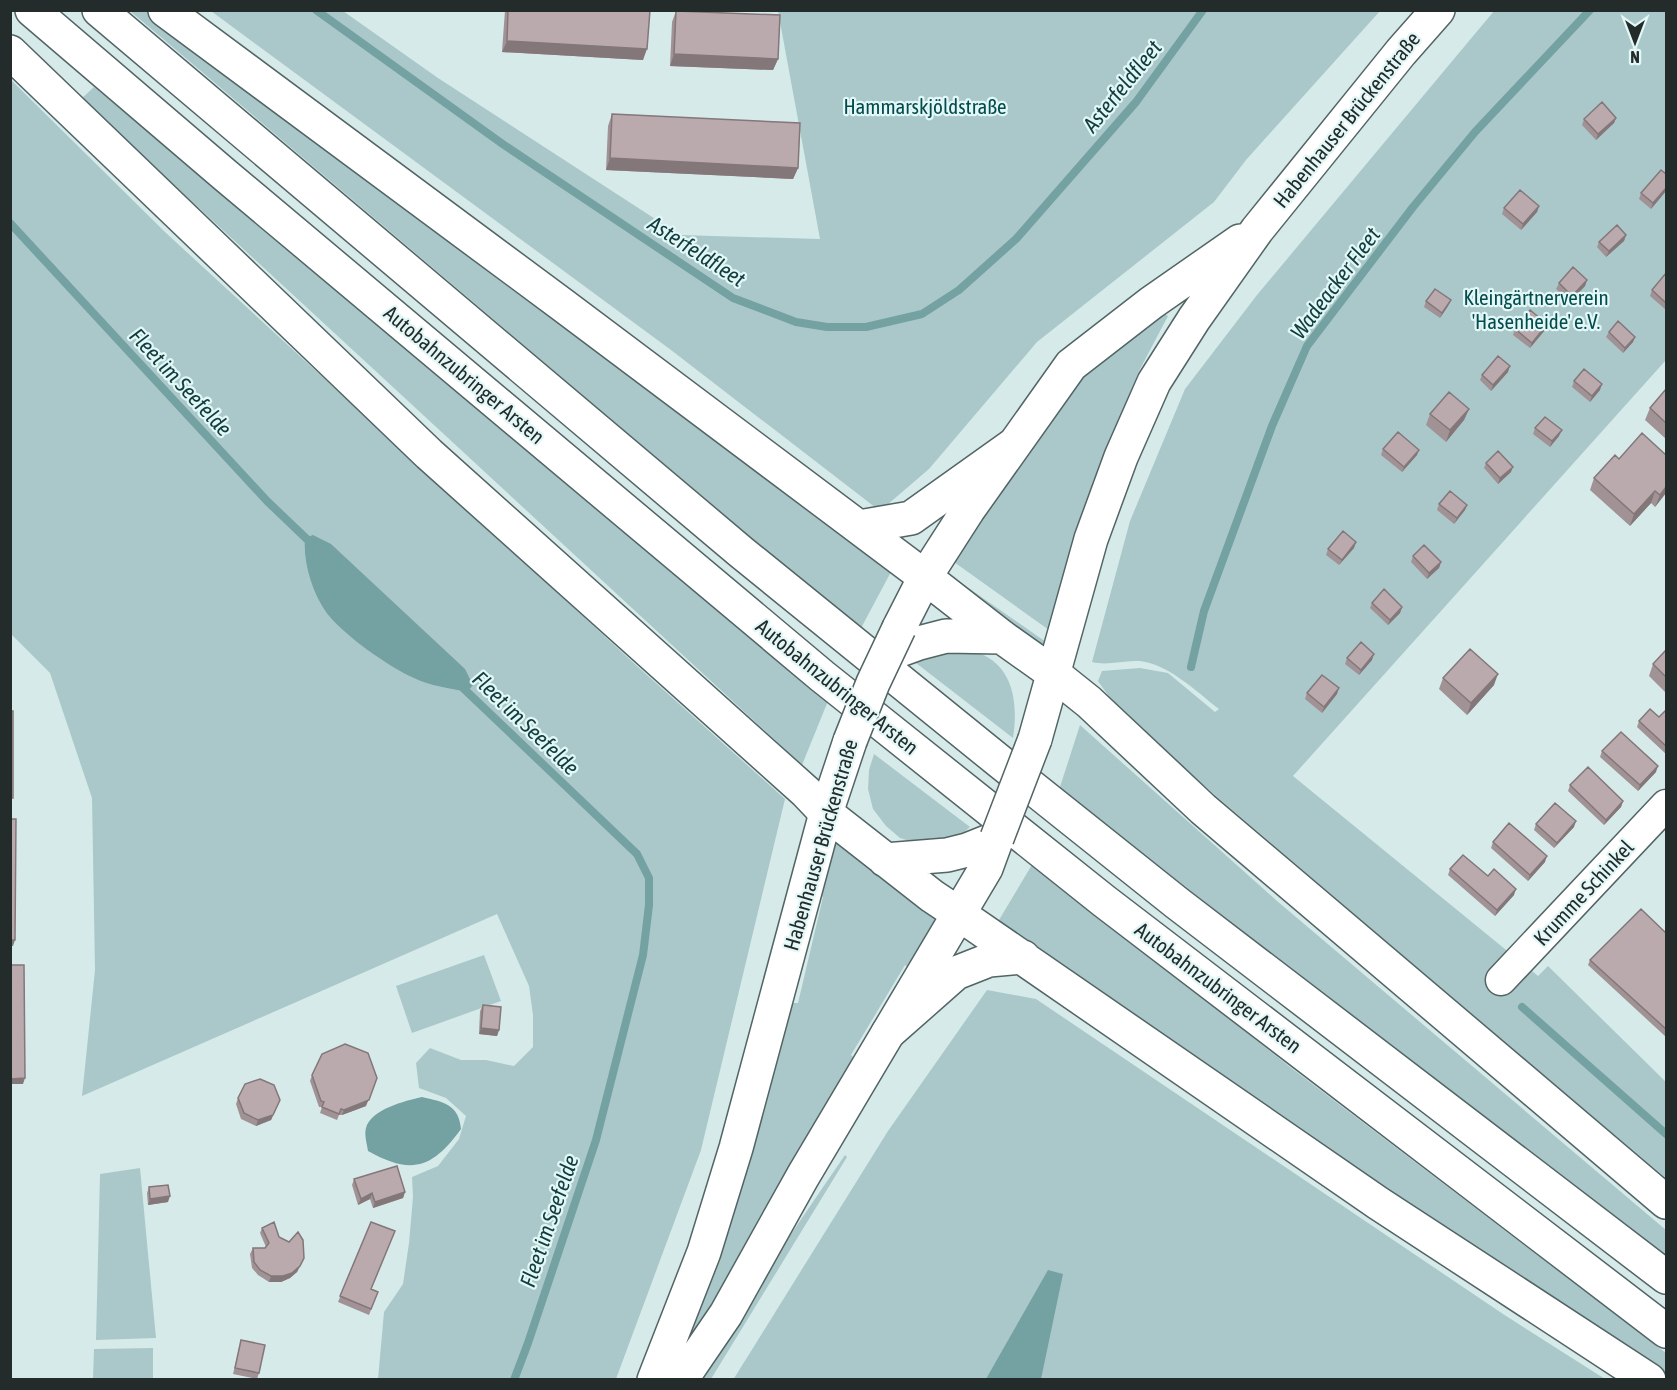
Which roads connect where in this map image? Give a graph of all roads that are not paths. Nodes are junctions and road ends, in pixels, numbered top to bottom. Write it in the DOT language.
graph roads {
  1 [pos="32,10"];
  2 [pos="99,10"];
  3 [pos="165,10"];
  4 [pos="1438,10"];
  5 [pos="10,52"];
  6 [pos="1257,230"];
  7 [pos="1012,446"];
  8 [pos="860,527"];
  9 [pos="925,577"];
  10 [pos="1002,637"];
  11 [pos="901,642"];
  12 [pos="1054,674"];
  13 [pos="1666,805"];
  14 [pos="826,813"];
  15 [pos="983,852"];
  16 [pos="885,860"];
  17 [pos="959,914"];
  18 [pos="1023,957"];
  19 [pos="1501,980"];
  20 [pos="931,982"];
  21 [pos="1666,1202"];
  22 [pos="1666,1277"];
  23 [pos="1666,1331"];
  24 [pos="654,1380"];
  25 [pos="681,1380"];
  26 [pos="1649,1380"];
  1 -- 23 [label="main road, Autobahnzubringer Arsten"];
  2 -- 22 [label="main road, Autobahnzubringer Arsten"];
  3 -- 8 [label="main road"];
  4 -- 6 [label="main road, Habenhauser Brückenstraße"];
  5 -- 14 [label="main road"];
  6 -- 7 [label="main road, Habenhauser Brückenstraße"];
  6 -- 12 [label="main road, Habenhauser Brückenstraße"];
  7 -- 8 [label="main road"];
  7 -- 9 [label="main road, Habenhauser Brückenstraße"];
  8 -- 9 [label="main road"];
  9 -- 10 [label="main road"];
  9 -- 11 [label="main road, Habenhauser Brückenstraße"];
  10 -- 11 [label="main road"];
  10 -- 12 [label="main road"];
  11 -- 14 [label="main road, Habenhauser Brückenstraße, bridge"];
  12 -- 15 [label="main road, Habenhauser Brückenstraße, bridge"];
  12 -- 21 [label="main road"];
  13 -- 19 [label="street, Krumme Schinkel"];
  14 -- 16 [label="main road"];
  14 -- 24 [label="main road, Habenhauser Brückenstraße"];
  15 -- 16 [label="main road"];
  15 -- 17 [label="main road, Habenhauser Brückenstraße"];
  16 -- 17 [label="main road"];
  17 -- 18 [label="main road"];
  17 -- 20 [label="main road, Habenhauser Brückenstraße"];
  18 -- 20 [label="main road"];
  18 -- 26 [label="main road"];
  20 -- 25 [label="main road"];
}
